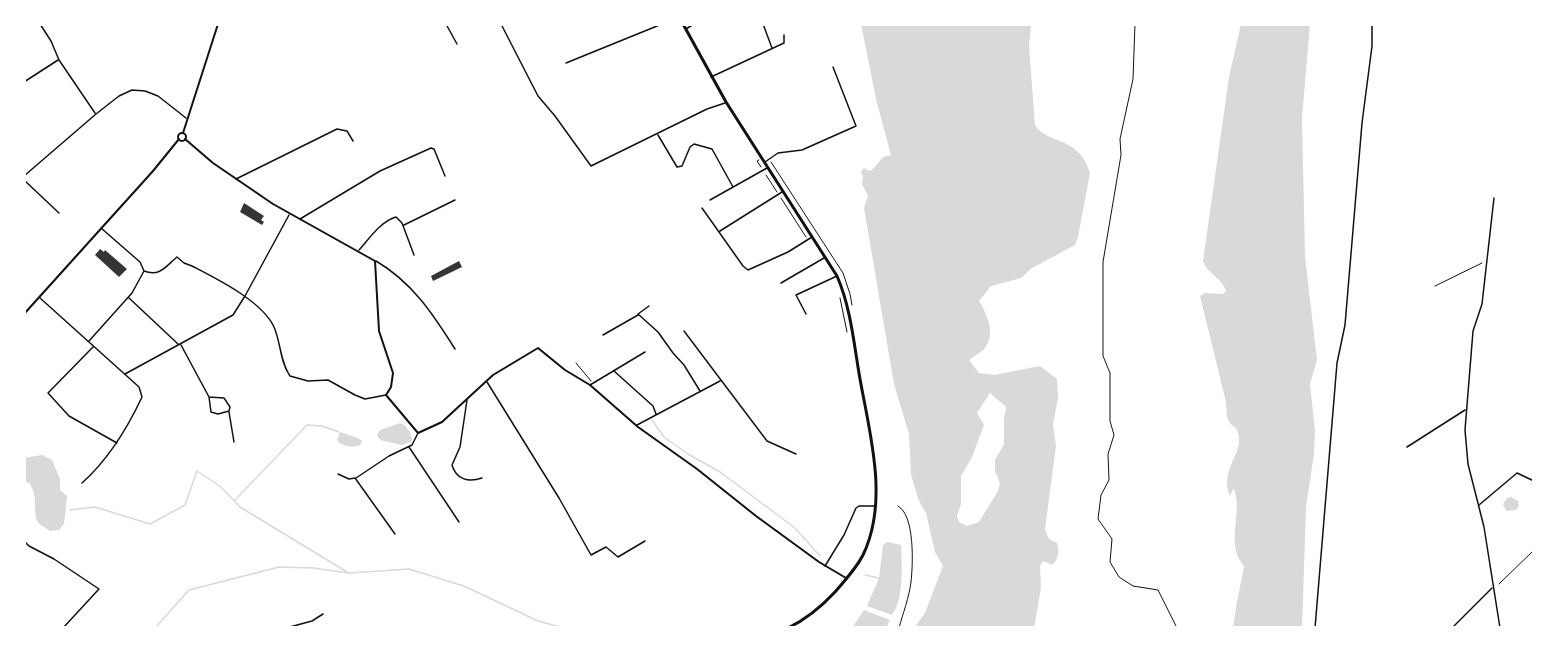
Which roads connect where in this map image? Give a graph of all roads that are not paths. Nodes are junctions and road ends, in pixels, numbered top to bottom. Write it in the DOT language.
graph roads {
  1 [pos="40,24"];
  2 [pos="218,24"];
  3 [pos="446,24"];
  4 [pos="501,24"];
  5 [pos="662,24"];
  6 [pos="683,24"];
  7 [pos="694,24"];
  8 [pos="763,24"];
  9 [pos="1372,24"];
  10 [pos="686,30"];
  11 [pos="784,35"];
  12 [pos="457,44"];
  13 [pos="773,49"];
  14 [pos="59,60"];
  15 [pos="566,63"];
  16 [pos="833,66"];
  17 [pos="711,77"];
  18 [pos="24,82"];
  19 [pos="726,102"];
  20 [pos="96,114"];
  21 [pos="186,118"];
  22 [pos="183,133"];
  23 [pos="658,134"];
  24 [pos="179,139"];
  25 [pos="185,140"];
  26 [pos="353,141"];
  27 [pos="764,162"];
  28 [pos="768,167"];
  29 [pos="24,176"];
  30 [pos="446,176"];
  31 [pos="24,180"];
  32 [pos="236,180"];
  33 [pos="733,188"];
  34 [pos="783,191"];
  35 [pos="1494,198"];
  36 [pos="455,200"];
  37 [pos="710,200"];
  38 [pos="702,208"];
  39 [pos="59,213"];
  40 [pos="289,214"];
  41 [pos="299,220"];
  42 [pos="403,226"];
  43 [pos="101,228"];
  44 [pos="719,231"];
  45 [pos="813,237"];
  46 [pos="358,251"];
  47 [pos="414,255"];
  48 [pos="826,257"];
  49 [pos="375,261"];
  50 [pos="144,271"];
  51 [pos="837,276"];
  52 [pos="781,283"];
  53 [pos="245,296"];
  54 [pos="39,297"];
  55 [pos="129,297"];
  56 [pos="649,306"];
  57 [pos="24,314"];
  58 [pos="638,314"];
  59 [pos="806,314"];
  60 [pos="684,331"];
  61 [pos="603,335"];
  62 [pos="88,341"];
  63 [pos="180,345"];
  64 [pos="94,347"];
  65 [pos="455,349"];
  66 [pos="645,352"];
  67 [pos="613,371"];
  68 [pos="124,374"];
  69 [pos="486,381"];
  70 [pos="720,381"];
  71 [pos="592,383"];
  72 [pos="700,391"];
  73 [pos="386,395"];
  74 [pos="209,397"];
  75 [pos="467,399"];
  76 [pos="1466,410"];
  77 [pos="229,411"];
  78 [pos="657,414"];
  79 [pos="637,426"];
  80 [pos="418,433"];
  81 [pos="234,442"];
  82 [pos="117,443"];
  83 [pos="409,447"];
  84 [pos="1407,447"];
  85 [pos="796,454"];
  86 [pos="338,474"];
  87 [pos="355,478"];
  88 [pos="482,478"];
  89 [pos="1534,481"];
  90 [pos="82,483"];
  91 [pos="874,506"];
  92 [pos="1478,506"];
  93 [pos="459,522"];
  94 [pos="395,534"];
  95 [pos="24,541"];
  96 [pos="645,542"];
  97 [pos="825,566"];
  98 [pos="847,579"];
  99 [pos="1493,588"];
  100 [pos="322,614"];
  101 [pos="63,628"];
  102 [pos="286,628"];
  103 [pos="788,628"];
  104 [pos="1315,628"];
  105 [pos="1452,628"];
  106 [pos="1500,628"];
  1 -- 14 [label="street"];
  2 -- 21 [label="street"];
  3 -- 12 [label="street"];
  4 -- 23 [label="street"];
  5 -- 15 [label="street"];
  6 -- 10 [label="main road"];
  7 -- 10 [label="street"];
  8 -- 13 [label="street"];
  9 -- 104 [label="street"];
  10 -- 17 [label="main road"];
  11 -- 13 [label="street"];
  13 -- 17 [label="street"];
  14 -- 18 [label="street"];
  14 -- 20 [label="street"];
  16 -- 27 [label="street"];
  17 -- 19 [label="main road"];
  19 -- 23 [label="street"];
  19 -- 27 [label="main road"];
  20 -- 21 [label="street"];
  20 -- 29 [label="street"];
  21 -- 22 [label="street"];
  22 -- 24 [label="street"];
  22 -- 25 [label="street"];
  23 -- 33 [label="street"];
  24 -- 25 [label="street"];
  24 -- 43 [label="street"];
  25 -- 32 [label="street"];
  26 -- 32 [label="street"];
  27 -- 28 [label="main road"];
  28 -- 33 [label="street"];
  28 -- 34 [label="main road"];
  30 -- 41 [label="street"];
  31 -- 39 [label="street"];
  32 -- 40 [label="street"];
  33 -- 37 [label="street"];
  34 -- 44 [label="street"];
  34 -- 45 [label="main road"];
  35 -- 76 [label="street"];
  36 -- 42 [label="street"];
  38 -- 44 [label="street"];
  40 -- 41 [label="street"];
  40 -- 53 [label="street"];
  41 -- 46 [label="street"];
  42 -- 46 [label="street"];
  42 -- 47 [label="street"];
  43 -- 50 [label="street"];
  43 -- 54 [label="street"];
  44 -- 45 [label="street"];
  45 -- 48 [label="main road"];
  46 -- 49 [label="street"];
  48 -- 51 [label="main road"];
  48 -- 52 [label="street"];
  49 -- 65 [label="street"];
  49 -- 73 [label="street"];
  50 -- 53 [label="street"];
  50 -- 55 [label="street"];
  51 -- 59 [label="street"];
  51 -- 91 [label="main road"];
  53 -- 63 [label="street"];
  53 -- 73 [label="street"];
  54 -- 57 [label="street"];
  54 -- 62 [label="street"];
  55 -- 62 [label="street"];
  55 -- 63 [label="street"];
  56 -- 58 [label="street"];
  58 -- 61 [label="street"];
  58 -- 72 [label="street"];
  60 -- 70 [label="street"];
  62 -- 64 [label="street"];
  63 -- 68 [label="street"];
  63 -- 74 [label="street"];
  64 -- 68 [label="street"];
  64 -- 82 [label="street"];
  66 -- 67 [label="street"];
  67 -- 71 [label="street"];
  67 -- 78 [label="street"];
  68 -- 82 [label="street"];
  69 -- 71 [label="street"];
  69 -- 75 [label="street"];
  69 -- 96 [label="street"];
  70 -- 72 [label="street"];
  70 -- 85 [label="street"];
  71 -- 79 [label="street"];
  72 -- 78 [label="street"];
  73 -- 80 [label="street"];
  74 -- 77 [label="street"];
  74 -- 77 [label="street"];
  75 -- 80 [label="street"];
  75 -- 88 [label="street"];
  76 -- 84 [label="street"];
  76 -- 92 [label="street"];
  77 -- 81 [label="street"];
  78 -- 79 [label="street"];
  79 -- 97 [label="street"];
  80 -- 83 [label="street"];
  82 -- 90 [label="street"];
  83 -- 87 [label="street"];
  83 -- 93 [label="street"];
  86 -- 87 [label="street"];
  87 -- 94 [label="street"];
  89 -- 92 [label="street"];
  91 -- 97 [label="street"];
  91 -- 98 [label="main road"];
  92 -- 99 [label="street"];
  95 -- 101 [label="street"];
  97 -- 98 [label="street"];
  98 -- 103 [label="main road"];
  99 -- 105 [label="street"];
  99 -- 106 [label="street"];
  100 -- 102 [label="street"];
}
